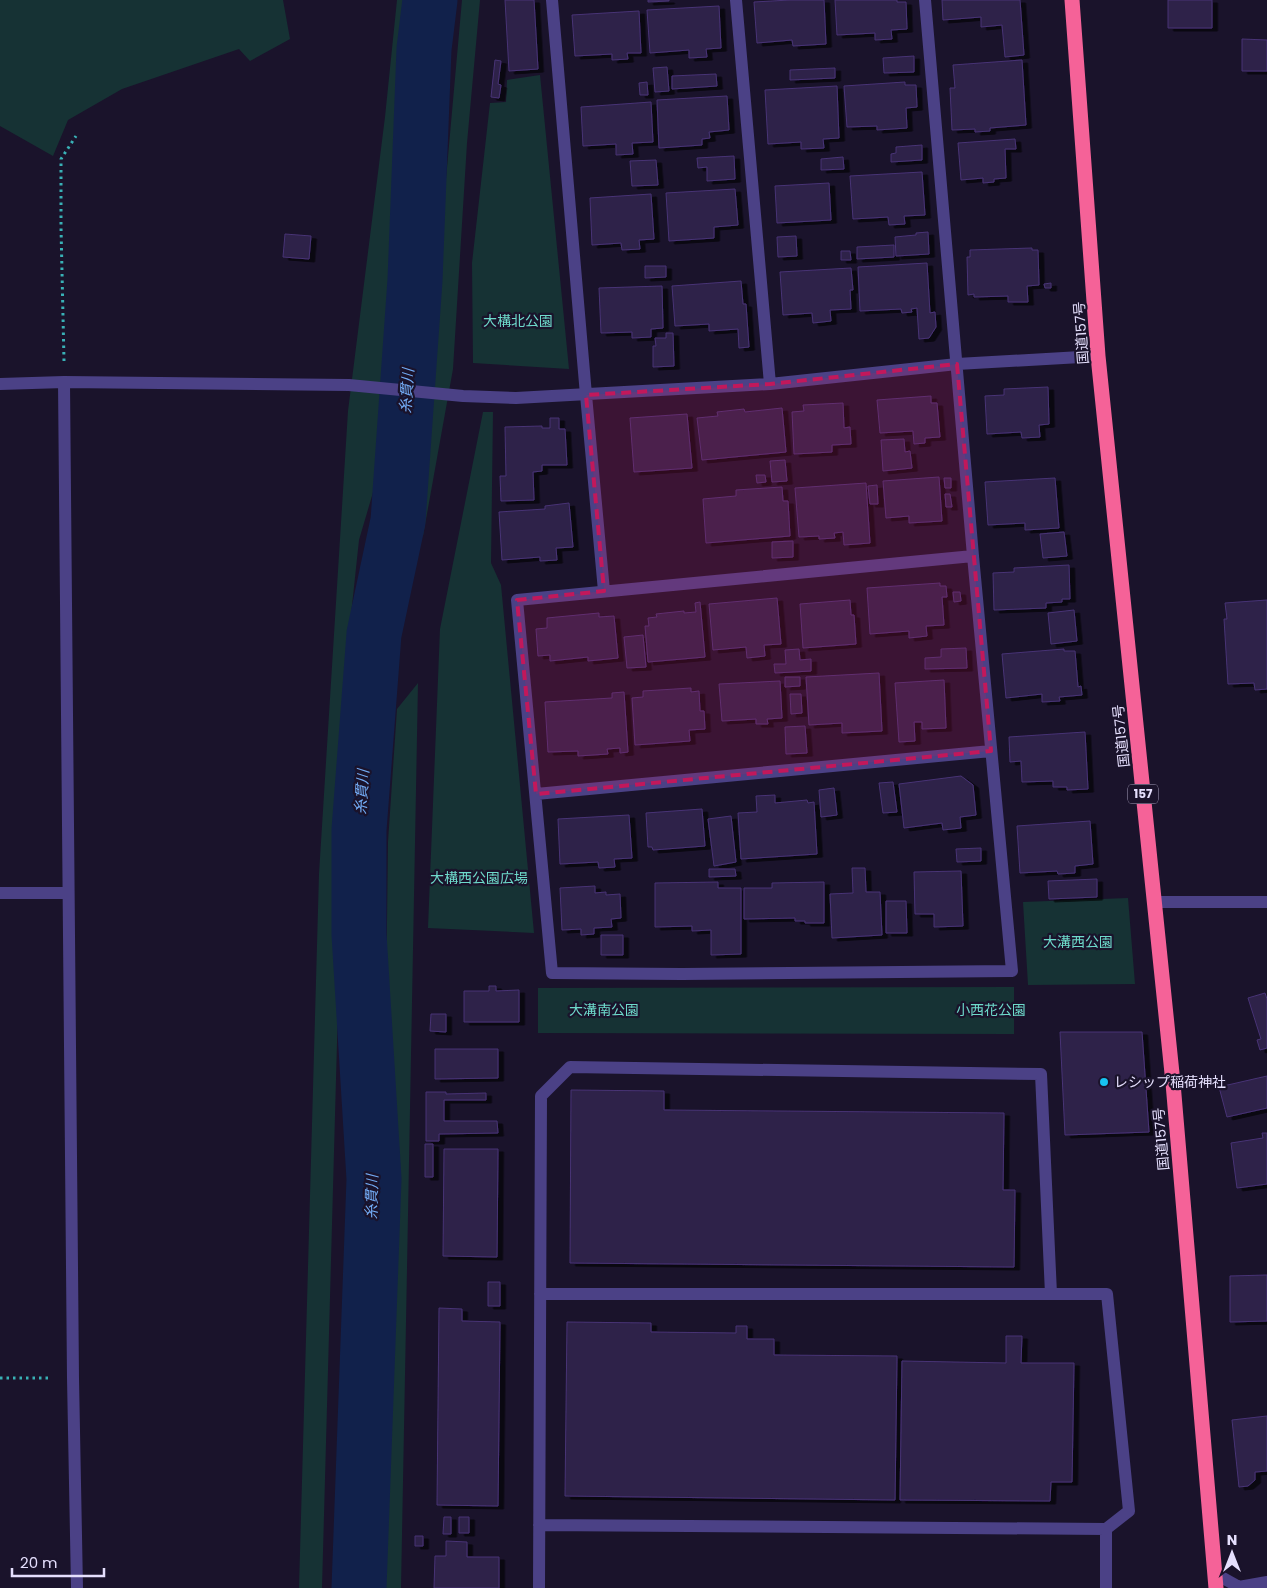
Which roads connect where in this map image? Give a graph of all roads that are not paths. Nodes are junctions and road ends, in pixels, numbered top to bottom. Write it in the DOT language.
graph roads {
  1 [pos="552,0"];
  2 [pos="736,0"];
  3 [pos="925,0"];
  4 [pos="1072,0"];
  5 [pos="1098,356"];
  6 [pos="957,364"];
  7 [pos="64,382"];
  8 [pos="0,384"];
  9 [pos="770,384"];
  10 [pos="586,395"];
  11 [pos="973,556"];
  12 [pos="604,590"];
  13 [pos="991,751"];
  14 [pos="536,794"];
  15 [pos="68,893"];
  16 [pos="0,894"];
  17 [pos="1154,902"];
  18 [pos="1267,902"];
  19 [pos="540,1294"];
  20 [pos="1051,1294"];
  21 [pos="540,1525"];
  22 [pos="1106,1529"];
  23 [pos="1215,1581"];
  24 [pos="1267,1582"];
  25 [pos="77,1588"];
  26 [pos="539,1588"];
  27 [pos="1106,1588"];
  1 -- 10 [label="street"];
  2 -- 9 [label="street"];
  3 -- 6 [label="street"];
  4 -- 5 [label="highway, 国道157号 / 157"];
  5 -- 6 [label="street"];
  5 -- 17 [label="highway, 国道157号 / 157"];
  6 -- 9 [label="street"];
  6 -- 11 [label="street"];
  7 -- 8 [label="street"];
  7 -- 10 [label="street"];
  7 -- 15 [label="street"];
  9 -- 10 [label="street"];
  10 -- 12 [label="street"];
  11 -- 12 [label="street"];
  11 -- 13 [label="street"];
  12 -- 14 [label="street"];
  13 -- 14 [label="street"];
  13 -- 14 [label="street"];
  15 -- 16 [label="street"];
  15 -- 25 [label="street"];
  17 -- 18 [label="street"];
  17 -- 23 [label="highway, 国道157号 / 157"];
  19 -- 20 [label="street"];
  19 -- 20 [label="street"];
  19 -- 21 [label="street"];
  20 -- 22 [label="street"];
  21 -- 22 [label="street"];
  21 -- 26 [label="street"];
  22 -- 27 [label="street"];
  23 -- 24 [label="street"];
}
